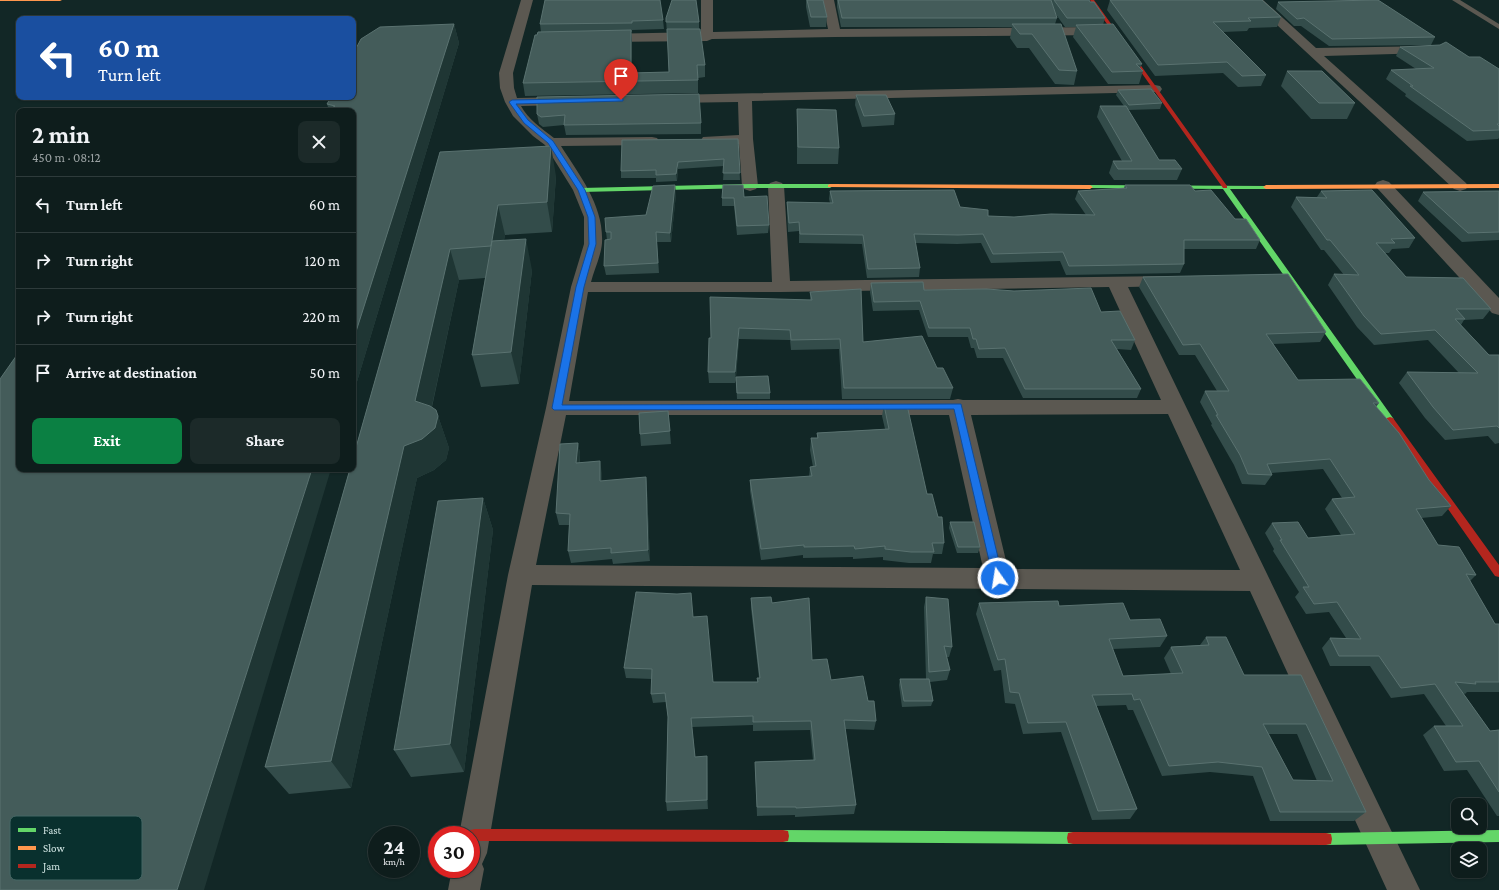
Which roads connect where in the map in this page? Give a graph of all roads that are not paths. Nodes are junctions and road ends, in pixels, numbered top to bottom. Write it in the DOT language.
graph roads {
  1 [pos="0,0"];
  2 [pos="60,0"];
  3 [pos="527,0"];
  4 [pos="707,0"];
  5 [pos="828,0"];
  6 [pos="1092,0"];
  7 [pos="1256,0"];
  8 [pos="1456,0"];
  9 [pos="1499,27"];
  10 [pos="1114,31"];
  11 [pos="835,33"];
  12 [pos="707,36"];
  13 [pos="588,38"];
  14 [pos="1435,49"];
  15 [pos="1314,52"];
  16 [pos="1155,89"];
  17 [pos="745,97"];
  18 [pos="660,99"];
  19 [pos="582,101"];
  20 [pos="512,102"];
  21 [pos="746,139"];
  22 [pos="668,140"];
  23 [pos="691,140"];
  24 [pos="551,142"];
  25 [pos="1383,185"];
  26 [pos="750,186"];
  27 [pos="776,186"];
  28 [pos="1460,186"];
  29 [pos="1499,186"];
  30 [pos="1225,187"];
  31 [pos="581,190"];
  32 [pos="1266,278"];
  33 [pos="1290,278"];
  34 [pos="1187,280"];
  35 [pos="1116,282"];
  36 [pos="580,287"];
  37 [pos="781,287"];
  38 [pos="1499,308"];
  39 [pos="958,406"];
  40 [pos="1175,407"];
  41 [pos="557,408"];
  42 [pos="1499,573"];
  43 [pos="521,575"];
  44 [pos="998,578"];
  45 [pos="1258,581"];
  46 [pos="476,826"];
  47 [pos="1499,836"];
  48 [pos="1380,839"];
  49 [pos="480,844"];
  50 [pos="466,878"];
  51 [pos="464,890"];
  52 [pos="1404,890"];
  1 -- 2 [label="main road"];
  3 -- 20 [label="street"];
  4 -- 12 [label="street"];
  5 -- 11 [label="street"];
  6 -- 10 [label="main road"];
  7 -- 15 [label="street"];
  8 -- 9 [label="lane"];
  10 -- 11 [label="street"];
  10 -- 16 [label="main road"];
  11 -- 12 [label="street"];
  12 -- 13 [label="street"];
  14 -- 15 [label="street"];
  15 -- 28 [label="street"];
  16 -- 17 [label="street"];
  16 -- 30 [label="main road"];
  17 -- 18 [label="street"];
  17 -- 21 [label="street"];
  19 -- 20 [label="street"];
  20 -- 24 [label="street"];
  21 -- 23 [label="street"];
  21 -- 26 [label="street"];
  22 -- 24 [label="street"];
  24 -- 31 [label="street"];
  25 -- 28 [label="main road"];
  25 -- 30 [label="main road"];
  25 -- 38 [label="street"];
  26 -- 27 [label="main road"];
  26 -- 31 [label="main road"];
  27 -- 30 [label="main road"];
  27 -- 37 [label="street"];
  28 -- 29 [label="main road"];
  30 -- 33 [label="main road"];
  31 -- 36 [label="street"];
  32 -- 33 [label="street"];
  33 -- 42 [label="main road"];
  34 -- 35 [label="street"];
  35 -- 37 [label="street"];
  35 -- 40 [label="street"];
  36 -- 37 [label="street"];
  36 -- 41 [label="street"];
  39 -- 40 [label="street"];
  39 -- 41 [label="street"];
  39 -- 44 [label="street"];
  40 -- 45 [label="street"];
  41 -- 43 [label="street"];
  43 -- 44 [label="street"];
  43 -- 46 [label="street"];
  44 -- 45 [label="street"];
  45 -- 48 [label="street"];
  47 -- 48 [label="main road"];
  48 -- 49 [label="main road"];
  48 -- 52 [label="street"];
  50 -- 51 [label="street"];
}
